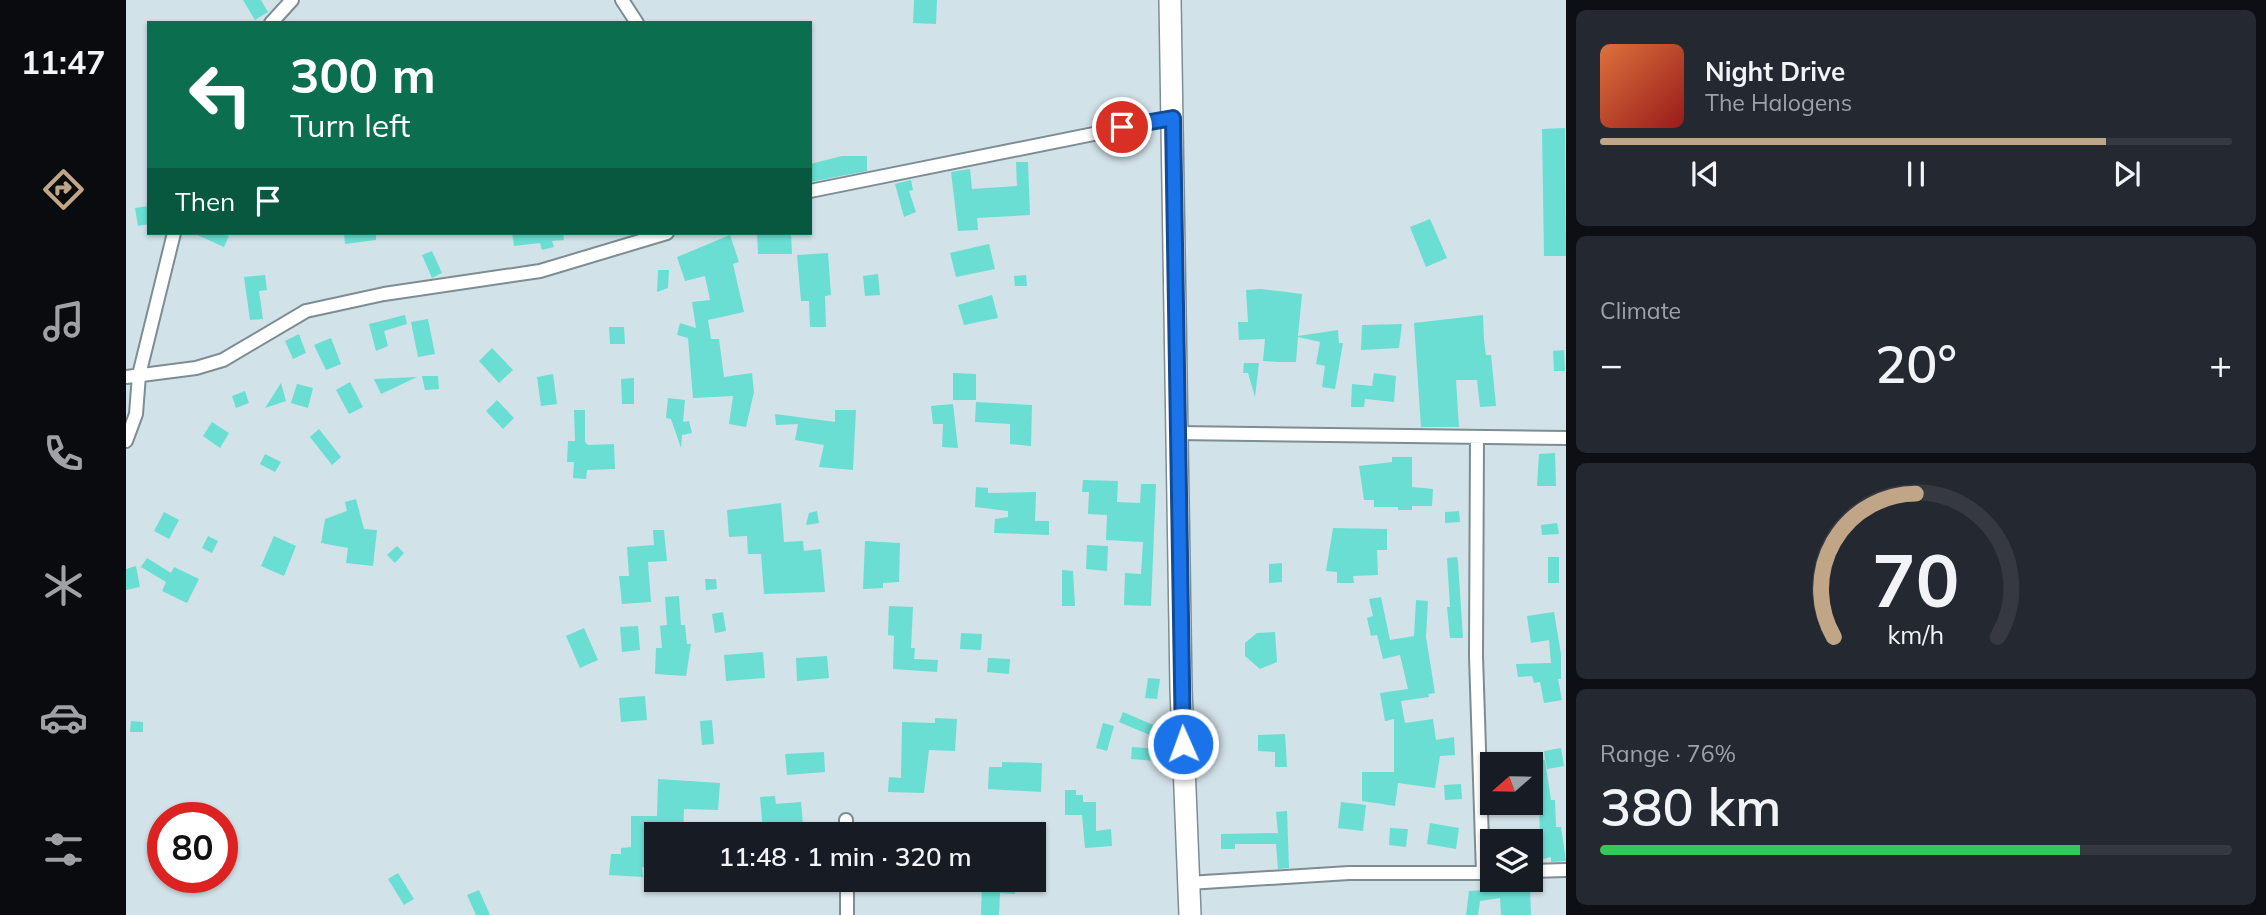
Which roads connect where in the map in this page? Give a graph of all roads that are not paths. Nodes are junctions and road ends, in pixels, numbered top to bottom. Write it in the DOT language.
graph roads {
  1 [pos="292,0"];
  2 [pos="622,0"];
  3 [pos="1170,0"];
  4 [pos="273,21"];
  5 [pos="637,21"];
  6 [pos="1173,118"];
  7 [pos="812,191"];
  8 [pos="173,235"];
  9 [pos="660,235"];
  10 [pos="133,376"];
  11 [pos="1177,433"];
  12 [pos="1477,438"];
  13 [pos="1566,438"];
  14 [pos="126,441"];
  15 [pos="1486,829"];
  16 [pos="1566,870"];
  17 [pos="1543,871"];
  18 [pos="1480,873"];
  19 [pos="1188,883"];
  20 [pos="847,892"];
  21 [pos="847,915"];
  22 [pos="1189,915"];
  1 -- 4 [label="street"];
  2 -- 5 [label="street"];
  3 -- 6 [label="highway"];
  6 -- 7 [label="street"];
  6 -- 11 [label="highway"];
  8 -- 10 [label="street"];
  9 -- 10 [label="street"];
  10 -- 14 [label="street"];
  11 -- 12 [label="street"];
  11 -- 19 [label="highway"];
  12 -- 13 [label="street"];
  12 -- 15 [label="street"];
  16 -- 17 [label="street"];
  18 -- 19 [label="street"];
  19 -- 22 [label="highway"];
  20 -- 21 [label="street"];
}
